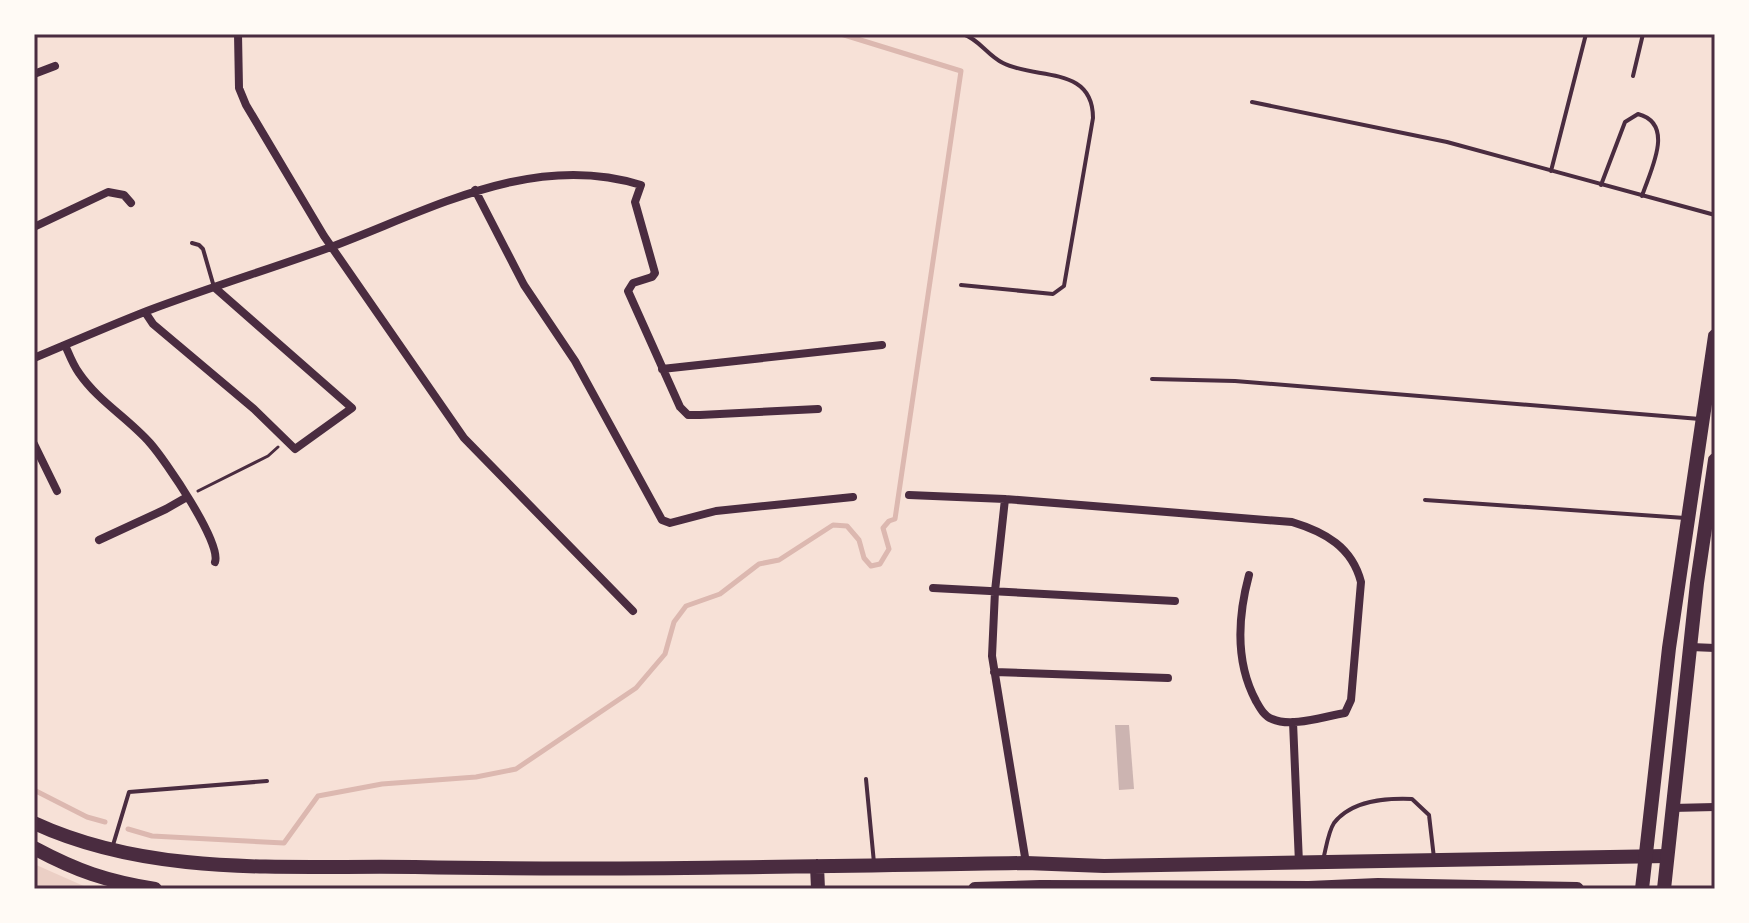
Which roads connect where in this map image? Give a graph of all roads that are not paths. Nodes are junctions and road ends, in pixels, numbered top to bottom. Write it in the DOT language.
graph roads {
  1 [pos="238,34"];
  2 [pos="963,34"];
  3 [pos="1586,34"];
  4 [pos="1643,34"];
  5 [pos="55,66"];
  6 [pos="34,74"];
  7 [pos="1633,76"];
  8 [pos="1252,102"];
  9 [pos="1551,171"];
  10 [pos="1601,185"];
  11 [pos="475,190"];
  12 [pos="1642,196"];
  13 [pos="131,203"];
  14 [pos="1715,215"];
  15 [pos="34,227"];
  16 [pos="192,243"];
  17 [pos="331,247"];
  18 [pos="961,285"];
  19 [pos="214,287"];
  20 [pos="145,312"];
  21 [pos="1715,336"];
  22 [pos="65,345"];
  23 [pos="882,345"];
  24 [pos="34,358"];
  25 [pos="662,369"];
  26 [pos="1152,379"];
  27 [pos="818,409"];
  28 [pos="1703,419"];
  29 [pos="34,444"];
  30 [pos="1715,460"];
  31 [pos="57,491"];
  32 [pos="909,495"];
  33 [pos="187,497"];
  34 [pos="853,497"];
  35 [pos="1005,499"];
  36 [pos="1425,500"];
  37 [pos="1688,518"];
  38 [pos="1710,524"];
  39 [pos="99,540"];
  40 [pos="215,562"];
  41 [pos="1249,575"];
  42 [pos="933,588"];
  43 [pos="995,591"];
  44 [pos="1175,601"];
  45 [pos="633,611"];
  46 [pos="1691,647"];
  47 [pos="1715,648"];
  48 [pos="994,672"];
  49 [pos="1168,678"];
  50 [pos="1293,722"];
  51 [pos="866,779"];
  52 [pos="267,781"];
  53 [pos="1650,807"];
  54 [pos="1715,807"];
  55 [pos="1672,808"];
  56 [pos="34,823"];
  57 [pos="34,848"];
  58 [pos="111,851"];
  59 [pos="1645,854"];
  60 [pos="1667,856"];
  61 [pos="1434,860"];
  62 [pos="1026,863"];
  63 [pos="1322,863"];
  64 [pos="1300,864"];
  65 [pos="874,865"];
  66 [pos="817,866"];
  67 [pos="155,889"];
  68 [pos="818,889"];
  69 [pos="975,889"];
  70 [pos="1577,889"];
  71 [pos="1642,889"];
  72 [pos="1664,889"];
  1 -- 17 [label="street"];
  2 -- 18 [label="lane"];
  3 -- 9 [label="lane"];
  4 -- 7 [label="lane"];
  5 -- 6 [label="street"];
  8 -- 9 [label="lane"];
  9 -- 10 [label="lane"];
  10 -- 12 [label="lane"];
  10 -- 12 [label="lane"];
  11 -- 17 [label="street"];
  11 -- 25 [label="street"];
  11 -- 34 [label="street"];
  12 -- 14 [label="lane"];
  13 -- 15 [label="street"];
  16 -- 19 [label="lane"];
  17 -- 19 [label="street"];
  17 -- 45 [label="street"];
  19 -- 20 [label="street"];
  19 -- 20 [label="street"];
  20 -- 22 [label="street"];
  21 -- 28 [label="main road"];
  22 -- 24 [label="street"];
  22 -- 33 [label="street"];
  23 -- 25 [label="street"];
  25 -- 27 [label="street"];
  26 -- 28 [label="lane"];
  28 -- 37 [label="main road"];
  29 -- 31 [label="street"];
  30 -- 38 [label="main road"];
  32 -- 35 [label="street"];
  33 -- 39 [label="street"];
  33 -- 40 [label="street"];
  35 -- 43 [label="street"];
  35 -- 50 [label="street"];
  36 -- 37 [label="lane"];
  37 -- 53 [label="main road"];
  38 -- 46 [label="main road"];
  41 -- 50 [label="street"];
  42 -- 43 [label="street"];
  43 -- 44 [label="street"];
  43 -- 48 [label="street"];
  46 -- 47 [label="street"];
  46 -- 55 [label="main road"];
  48 -- 49 [label="street"];
  48 -- 62 [label="street"];
  50 -- 64 [label="street"];
  51 -- 65 [label="lane"];
  52 -- 58 [label="lane"];
  53 -- 55 [label="main road"];
  53 -- 59 [label="main road"];
  54 -- 55 [label="street"];
  55 -- 60 [label="main road"];
  56 -- 58 [label="main road"];
  57 -- 67 [label="main road"];
  58 -- 66 [label="main road"];
  59 -- 60 [label="main road"];
  59 -- 61 [label="main road"];
  59 -- 71 [label="main road"];
  60 -- 72 [label="main road"];
  61 -- 63 [label="main road"];
  61 -- 63 [label="lane"];
  62 -- 64 [label="main road"];
  62 -- 65 [label="main road"];
  63 -- 64 [label="main road"];
  65 -- 66 [label="main road"];
  66 -- 68 [label="main road"];
  69 -- 70 [label="main road"];
}
